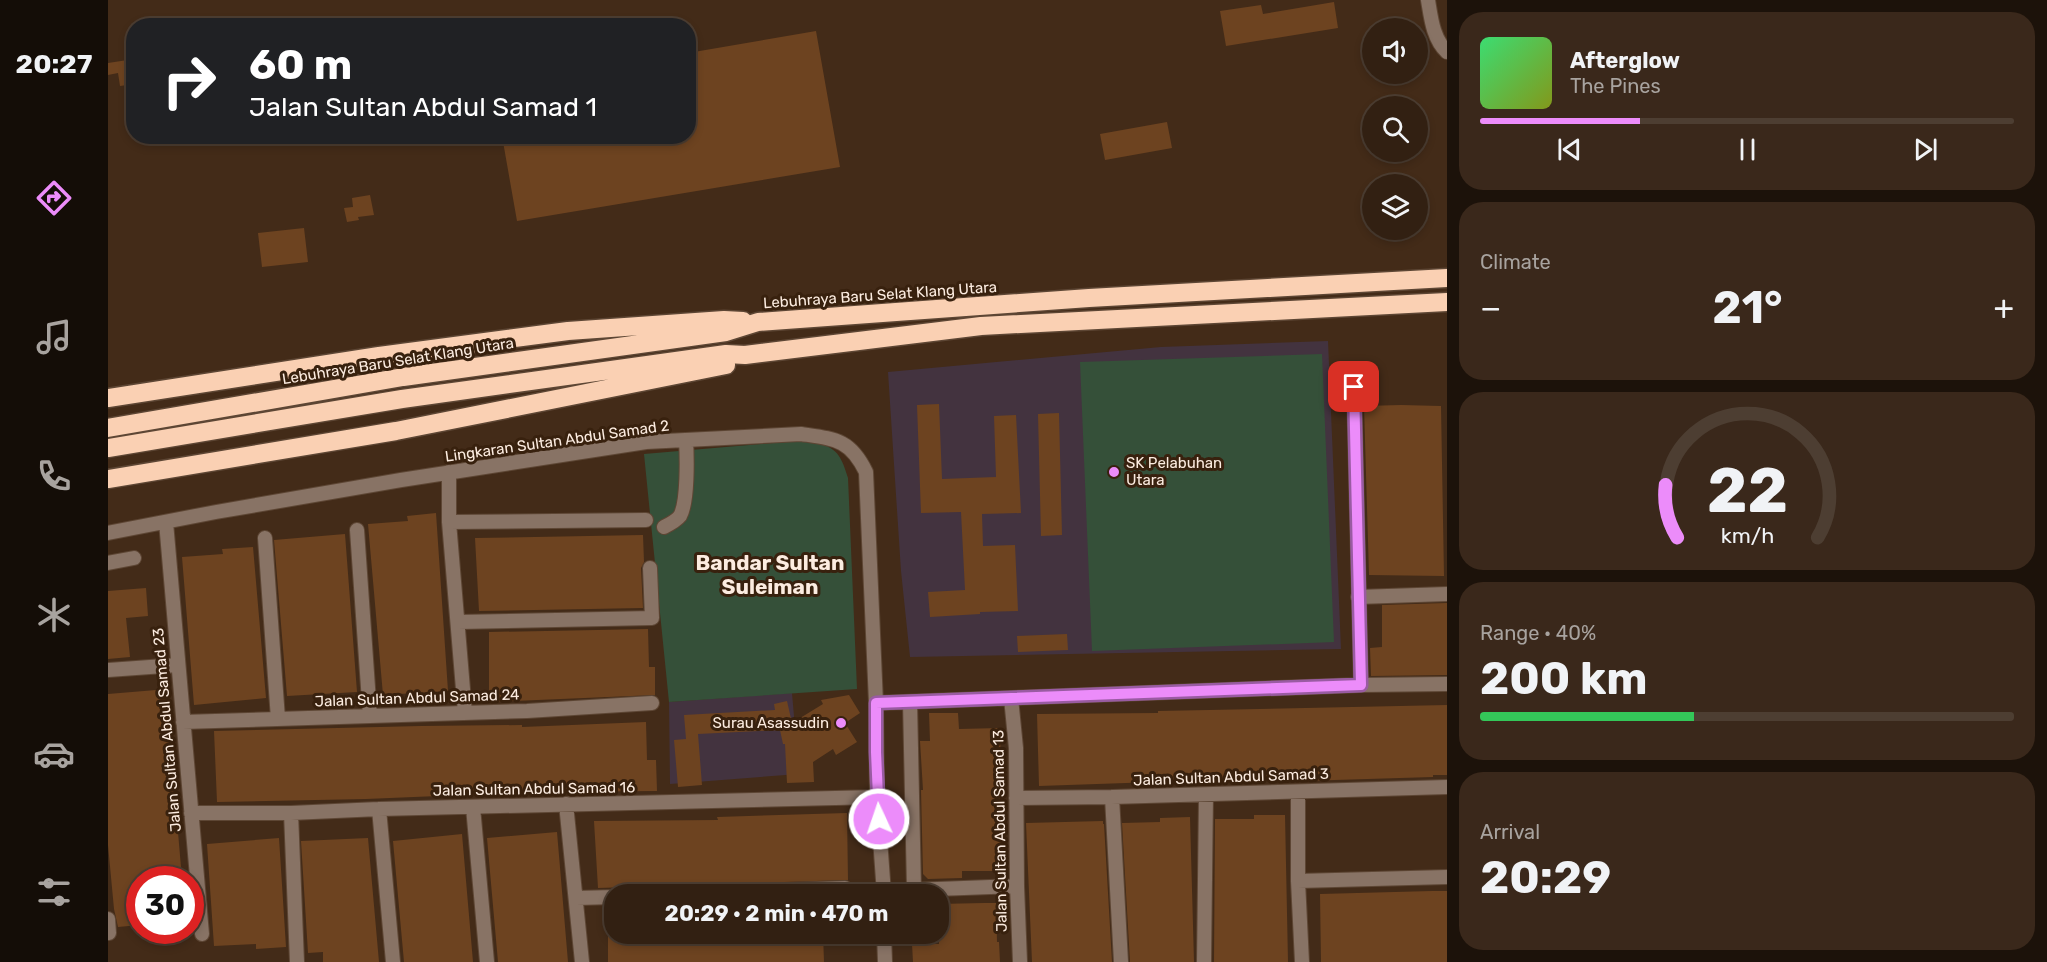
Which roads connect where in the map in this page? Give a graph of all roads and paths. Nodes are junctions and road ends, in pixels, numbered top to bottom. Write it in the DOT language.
graph roads {
  1 [pos="1428,0"];
  2 [pos="1447,52"];
  3 [pos="1447,278"];
  4 [pos="1447,302"];
  5 [pos="758,322"];
  6 [pos="745,355"];
  7 [pos="1354,387"];
  8 [pos="108,398"];
  9 [pos="108,428"];
  10 [pos="686,440"];
  11 [pos="108,448"];
  12 [pos="449,472"];
  13 [pos="108,478"];
  14 [pos="646,520"];
  15 [pos="166,522"];
  16 [pos="449,522"];
  17 [pos="664,527"];
  18 [pos="357,530"];
  19 [pos="108,533"];
  20 [pos="265,538"];
  21 [pos="134,558"];
  22 [pos="108,563"];
  23 [pos="650,568"];
  24 [pos="1447,594"];
  25 [pos="1358,597"];
  26 [pos="458,622"];
  27 [pos="178,665"];
  28 [pos="108,670"];
  29 [pos="1447,684"];
  30 [pos="1361,685"];
  31 [pos="1011,698"];
  32 [pos="910,702"];
  33 [pos="652,703"];
  34 [pos="876,703"];
  35 [pos="465,713"];
  36 [pos="370,716"];
  37 [pos="278,719"];
  38 [pos="183,722"];
  39 [pos="1447,787"];
  40 [pos="1298,792"];
  41 [pos="1206,795"];
  42 [pos="877,797"];
  43 [pos="1112,797"];
  44 [pos="1016,798"];
  45 [pos="566,804"];
  46 [pos="473,807"];
  47 [pos="379,809"];
  48 [pos="191,813"];
  49 [pos="291,813"];
  50 [pos="196,866"];
  51 [pos="1447,877"];
  52 [pos="1298,881"];
  53 [pos="883,884"];
  54 [pos="914,884"];
  55 [pos="1017,886"];
  56 [pos="949,888"];
  57 [pos="604,897"];
  58 [pos="576,898"];
  59 [pos="885,944"];
  60 [pos="297,962"];
  61 [pos="393,962"];
  62 [pos="487,962"];
  63 [pos="582,962"];
  64 [pos="885,962"];
  65 [pos="1020,962"];
  66 [pos="1121,962"];
  67 [pos="1204,962"];
  68 [pos="1302,962"];
  1 -- 2 [label="street"];
  3 -- 5 [label="highway, Lebuhraya Baru Selat Klang Utara"];
  4 -- 6 [label="highway"];
  5 -- 8 [label="highway"];
  5 -- 9 [label="highway, Lebuhraya Baru Selat Klang Utara"];
  6 -- 11 [label="highway"];
  6 -- 13 [label="highway"];
  7 -- 25 [label="street"];
  10 -- 12 [label="street, Lingkaran Sultan Abdul Samad 2"];
  10 -- 17 [label="street"];
  10 -- 34 [label="street, Lingkaran Sultan Abdul Samad 2"];
  12 -- 15 [label="street, Lingkaran Sultan Abdul Samad 2"];
  12 -- 16 [label="street"];
  14 -- 16 [label="street"];
  15 -- 19 [label="street, Lingkaran Sultan Abdul Samad 2"];
  15 -- 27 [label="street, Jalan Sultan Abdul Samad 23"];
  16 -- 26 [label="street"];
  18 -- 36 [label="street"];
  20 -- 37 [label="street"];
  21 -- 22 [label="street"];
  23 -- 26 [label="street"];
  24 -- 25 [label="street"];
  25 -- 30 [label="street"];
  26 -- 35 [label="street"];
  27 -- 28 [label="street"];
  27 -- 38 [label="street, Jalan Sultan Abdul Samad 23"];
  29 -- 30 [label="street"];
  30 -- 31 [label="street"];
  31 -- 32 [label="street"];
  31 -- 44 [label="street, Jalan Sultan Abdul Samad 13"];
  32 -- 34 [label="street"];
  32 -- 54 [label="street"];
  33 -- 35 [label="street, Jalan Sultan Abdul Samad 24"];
  34 -- 42 [label="street, Lingkaran Sultan Abdul Samad 2"];
  35 -- 36 [label="street, Jalan Sultan Abdul Samad 24"];
  36 -- 37 [label="street, Jalan Sultan Abdul Samad 24"];
  37 -- 38 [label="street, Jalan Sultan Abdul Samad 24"];
  38 -- 48 [label="street, Jalan Sultan Abdul Samad 23"];
  39 -- 40 [label="street, Jalan Sultan Abdul Samad 3"];
  40 -- 41 [label="street, Jalan Sultan Abdul Samad 3"];
  40 -- 52 [label="street"];
  41 -- 43 [label="street, Jalan Sultan Abdul Samad 3"];
  41 -- 67 [label="street"];
  42 -- 45 [label="street, Jalan Sultan Abdul Samad 16"];
  42 -- 53 [label="street, Lingkaran Sultan Abdul Samad 2"];
  43 -- 44 [label="street, Jalan Sultan Abdul Samad 3"];
  43 -- 66 [label="street"];
  44 -- 55 [label="street, Jalan Sultan Abdul Samad 13"];
  45 -- 46 [label="street, Jalan Sultan Abdul Samad 16"];
  45 -- 58 [label="street"];
  46 -- 47 [label="street, Jalan Sultan Abdul Samad 16"];
  46 -- 62 [label="street"];
  47 -- 49 [label="street, Jalan Sultan Abdul Samad 16"];
  47 -- 61 [label="street"];
  48 -- 49 [label="street, Jalan Sultan Abdul Samad 16"];
  48 -- 50 [label="street, Jalan Sultan Abdul Samad 23"];
  49 -- 60 [label="street"];
  51 -- 52 [label="street"];
  52 -- 68 [label="street"];
  55 -- 56 [label="street"];
  55 -- 65 [label="street, Jalan Sultan Abdul Samad 13"];
  57 -- 58 [label="street"];
  58 -- 63 [label="street"];
  59 -- 64 [label="street"];
}
